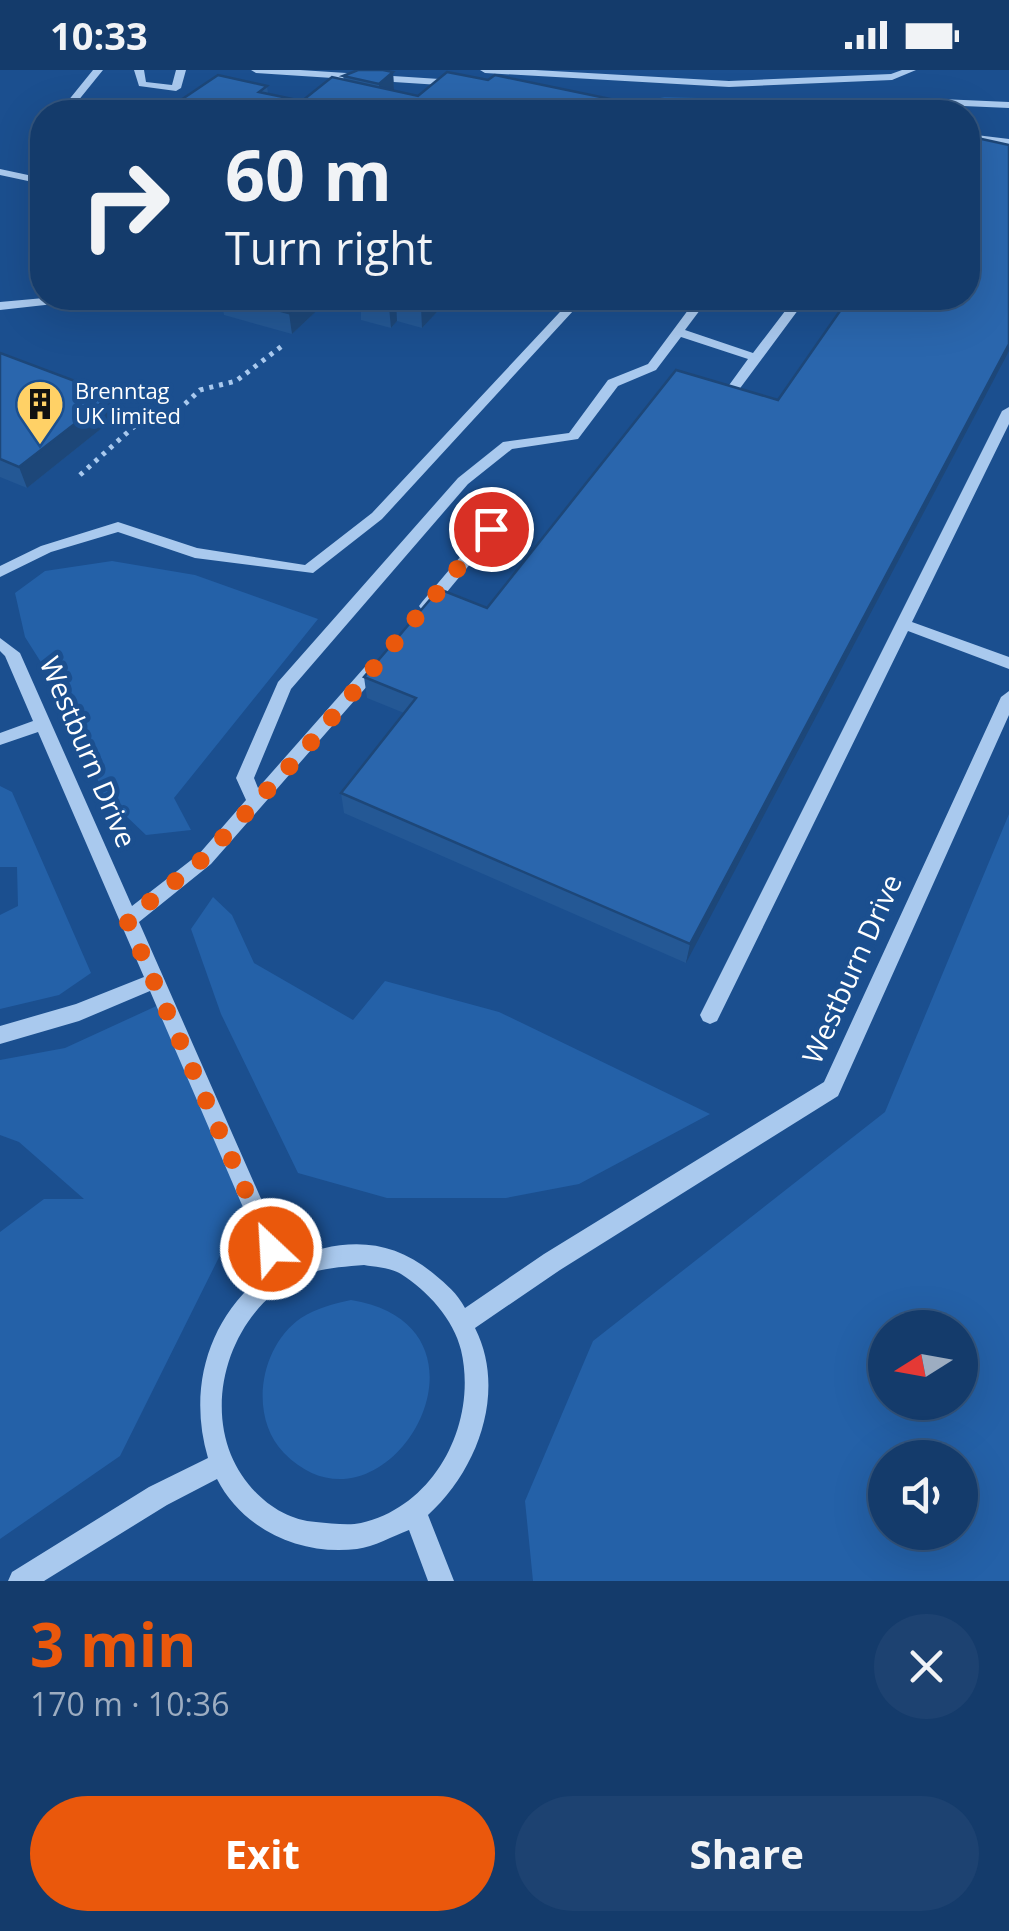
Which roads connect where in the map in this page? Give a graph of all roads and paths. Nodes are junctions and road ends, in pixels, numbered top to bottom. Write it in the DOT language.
graph roads {
  1 [pos="98,70"];
  2 [pos="139,70"];
  3 [pos="181,70"];
  4 [pos="256,70"];
  5 [pos="485,70"];
  6 [pos="911,70"];
  7 [pos="467,84"];
  8 [pos="74,100"];
  9 [pos="980,104"];
  10 [pos="1009,106"];
  11 [pos="980,138"];
  12 [pos="1009,142"];
  13 [pos="0,172"];
  14 [pos="30,178"];
  15 [pos="30,303"];
  16 [pos="0,306"];
  17 [pos="567,310"];
  18 [pos="694,310"];
  19 [pos="792,310"];
  20 [pos="678,332"];
  21 [pos="282,346"];
  22 [pos="756,358"];
  23 [pos="734,388"];
  24 [pos="1009,411"];
  25 [pos="80,475"];
  26 [pos="515,501"];
  27 [pos="0,572"];
  28 [pos="415,620"];
  29 [pos="904,624"];
  30 [pos="0,643"];
  31 [pos="390,649"];
  32 [pos="1009,664"];
  33 [pos="1009,697"];
  34 [pos="43,724"];
  35 [pos="0,739"];
  36 [pos="256,803"];
  37 [pos="127,920"];
  38 [pos="154,981"];
  39 [pos="710,1015"];
  40 [pos="0,1035"];
  41 [pos="283,1274"];
  42 [pos="464,1322"];
  43 [pos="220,1465"];
  44 [pos="415,1512"];
  45 [pos="20,1581"];
  46 [pos="441,1581"];
  1 -- 8 [label="street"];
  2 -- 3 [label="street"];
  4 -- 7 [label="street"];
  5 -- 6 [label="street"];
  9 -- 10 [label="street"];
  11 -- 12 [label="street"];
  13 -- 14 [label="street"];
  15 -- 16 [label="street"];
  17 -- 27 [label="street"];
  18 -- 20 [label="street"];
  19 -- 22 [label="street"];
  20 -- 22 [label="street"];
  20 -- 36 [label="street"];
  21 -- 25 [label="path"];
  22 -- 23 [label="street"];
  24 -- 29 [label="street"];
  26 -- 28 [label="street"];
  29 -- 32 [label="street"];
  29 -- 39 [label="street"];
  30 -- 34 [label="street, Westburn Drive"];
  31 -- 36 [label="street"];
  33 -- 42 [label="street, Westburn Drive"];
  34 -- 35 [label="street"];
  34 -- 37 [label="street, Westburn Drive"];
  36 -- 37 [label="street"];
  37 -- 38 [label="street, Westburn Drive"];
  38 -- 40 [label="street"];
  38 -- 41 [label="street, Westburn Drive"];
  41 -- 42 [label="street"];
  41 -- 43 [label="street"];
  42 -- 44 [label="street"];
  43 -- 44 [label="street"];
  43 -- 45 [label="street"];
  44 -- 46 [label="street"];
}
